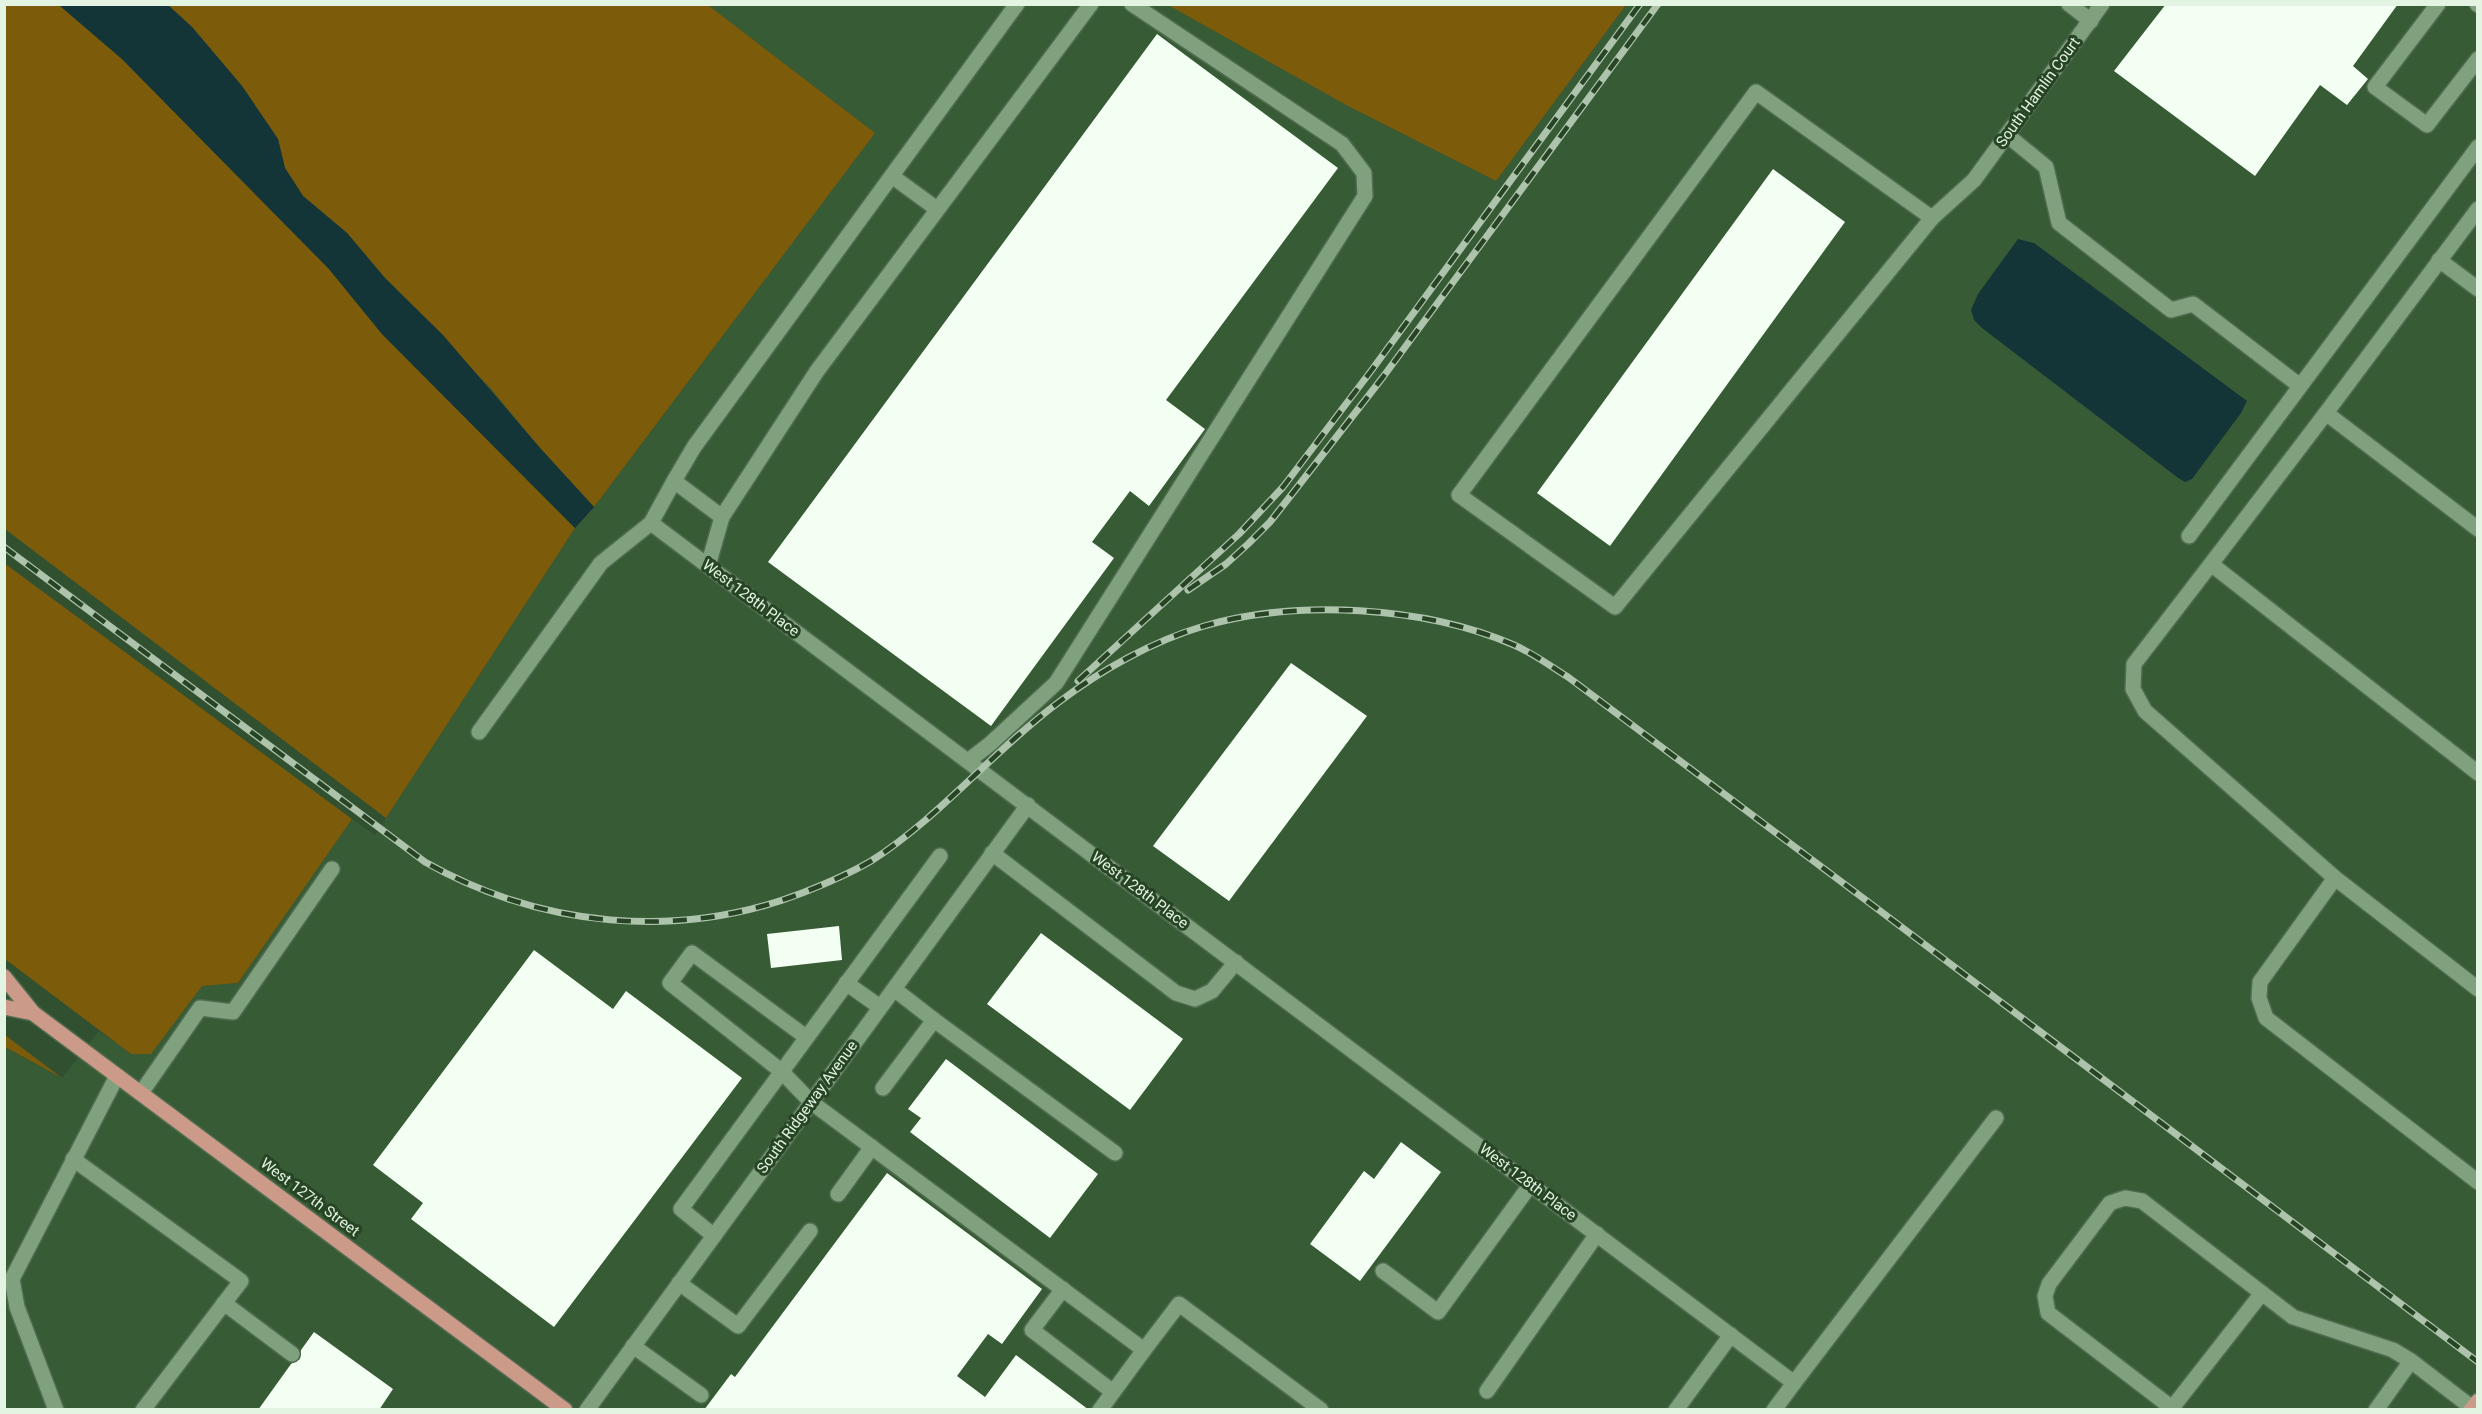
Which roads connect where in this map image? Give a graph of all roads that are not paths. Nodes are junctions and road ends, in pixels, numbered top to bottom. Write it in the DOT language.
graph roads {
  1 [pos="1017,4"];
  2 [pos="1091,4"];
  3 [pos="1132,4"];
  4 [pos="2069,4"];
  5 [pos="2102,4"];
  6 [pos="2438,4"];
  7 [pos="2091,21"];
  8 [pos="2478,59"];
  9 [pos="2007,135"];
  10 [pos="2478,147"];
  11 [pos="893,177"];
  12 [pos="937,209"];
  13 [pos="2478,209"];
  14 [pos="1932,218"];
  15 [pos="2439,260"];
  16 [pos="2478,289"];
  17 [pos="2300,386"];
  18 [pos="2326,413"];
  19 [pos="674,481"];
  20 [pos="722,516"];
  21 [pos="651,523"];
  22 [pos="2478,529"];
  23 [pos="2189,536"];
  24 [pos="2211,564"];
  25 [pos="708,566"];
  26 [pos="479,732"];
  27 [pos="968,761"];
  28 [pos="2478,773"];
  29 [pos="1028,805"];
  30 [pos="992,854"];
  31 [pos="940,856"];
  32 [pos="332,869"];
  33 [pos="2335,878"];
  34 [pos="1236,962"];
  35 [pos="4,976"];
  36 [pos="846,983"];
  37 [pos="894,989"];
  38 [pos="2478,989"];
  39 [pos="4,1007"];
  40 [pos="880,1007"];
  41 [pos="33,1013"];
  42 [pos="934,1020"];
  43 [pos="806,1037"];
  44 [pos="781,1071"];
  45 [pos="117,1076"];
  46 [pos="883,1088"];
  47 [pos="141,1094"];
  48 [pos="812,1102"];
  49 [pos="1996,1118"];
  50 [pos="872,1147"];
  51 [pos="1115,1153"];
  52 [pos="73,1159"];
  53 [pos="2478,1182"];
  54 [pos="1531,1184"];
  55 [pos="838,1194"];
  56 [pos="810,1231"];
  57 [pos="1597,1233"];
  58 [pos="714,1236"];
  59 [pos="1383,1271"];
  60 [pos="679,1283"];
  61 [pos="1063,1289"];
  62 [pos="2262,1293"];
  63 [pos="224,1303"];
  64 [pos="1731,1335"];
  65 [pos="633,1346"];
  66 [pos="1144,1350"];
  67 [pos="292,1354"];
  68 [pos="2411,1361"];
  69 [pos="1794,1383"];
  70 [pos="1487,1391"];
  71 [pos="1113,1392"];
  72 [pos="701,1395"];
  73 [pos="2474,1407"];
  74 [pos="56,1410"];
  75 [pos="144,1410"];
  76 [pos="564,1410"];
  77 [pos="587,1410"];
  78 [pos="1100,1410"];
  79 [pos="1322,1410"];
  80 [pos="1676,1410"];
  81 [pos="1774,1410"];
  82 [pos="2376,1410"];
  1 -- 11 [label="street"];
  2 -- 12 [label="street"];
  3 -- 27 [label="street"];
  4 -- 7 [label="street"];
  5 -- 7 [label="street, South Hamlin Court"];
  6 -- 8 [label="street"];
  7 -- 9 [label="street, South Hamlin Court"];
  9 -- 14 [label="street, South Hamlin Court"];
  9 -- 17 [label="street"];
  10 -- 17 [label="street"];
  11 -- 12 [label="street"];
  11 -- 19 [label="street"];
  12 -- 20 [label="street"];
  13 -- 15 [label="street"];
  14 -- 14 [label="street, South Hamlin Court"];
  15 -- 16 [label="street"];
  15 -- 18 [label="street"];
  17 -- 23 [label="street"];
  18 -- 22 [label="street"];
  18 -- 24 [label="street"];
  19 -- 20 [label="street"];
  19 -- 21 [label="street"];
  20 -- 25 [label="street"];
  21 -- 25 [label="street, West 128th Place"];
  21 -- 26 [label="street"];
  24 -- 28 [label="street"];
  24 -- 33 [label="street"];
  25 -- 27 [label="street, West 128th Place"];
  27 -- 29 [label="street, West 128th Place"];
  29 -- 30 [label="street, South Ridgeway Avenue"];
  29 -- 34 [label="street, West 128th Place"];
  30 -- 34 [label="street"];
  30 -- 37 [label="street, South Ridgeway Avenue"];
  31 -- 36 [label="street"];
  32 -- 47 [label="street"];
  33 -- 38 [label="street"];
  33 -- 53 [label="street"];
  34 -- 54 [label="street, West 128th Place"];
  35 -- 41 [label="main road, West 127th Street"];
  36 -- 40 [label="street"];
  36 -- 43 [label="street"];
  37 -- 40 [label="street, South Ridgeway Avenue"];
  37 -- 42 [label="street"];
  39 -- 41 [label="main road, West 127th Street"];
  40 -- 48 [label="street, South Ridgeway Avenue"];
  41 -- 45 [label="main road, West 127th Street"];
  42 -- 46 [label="street"];
  42 -- 51 [label="street"];
  43 -- 44 [label="street"];
  43 -- 44 [label="street"];
  44 -- 48 [label="street"];
  44 -- 58 [label="street"];
  45 -- 47 [label="main road, West 127th Street"];
  45 -- 52 [label="street"];
  47 -- 76 [label="main road, West 127th Street"];
  48 -- 50 [label="street"];
  48 -- 58 [label="street, South Ridgeway Avenue"];
  49 -- 69 [label="street"];
  50 -- 55 [label="street"];
  50 -- 61 [label="street"];
  52 -- 63 [label="street"];
  52 -- 74 [label="street"];
  54 -- 57 [label="street, West 128th Place"];
  54 -- 59 [label="street"];
  56 -- 60 [label="street"];
  57 -- 64 [label="street, West 128th Place"];
  57 -- 70 [label="street"];
  58 -- 60 [label="street, South Ridgeway Avenue"];
  60 -- 65 [label="street, South Ridgeway Avenue"];
  61 -- 66 [label="street"];
  61 -- 71 [label="street"];
  62 -- 62 [label="street"];
  62 -- 68 [label="street"];
  63 -- 67 [label="street"];
  63 -- 75 [label="street"];
  64 -- 69 [label="street, West 128th Place"];
  64 -- 80 [label="street"];
  65 -- 72 [label="street"];
  65 -- 77 [label="street, South Ridgeway Avenue"];
  66 -- 71 [label="street"];
  66 -- 79 [label="street"];
  68 -- 73 [label="street"];
  68 -- 82 [label="street"];
  69 -- 81 [label="street"];
  71 -- 78 [label="street"];
}
